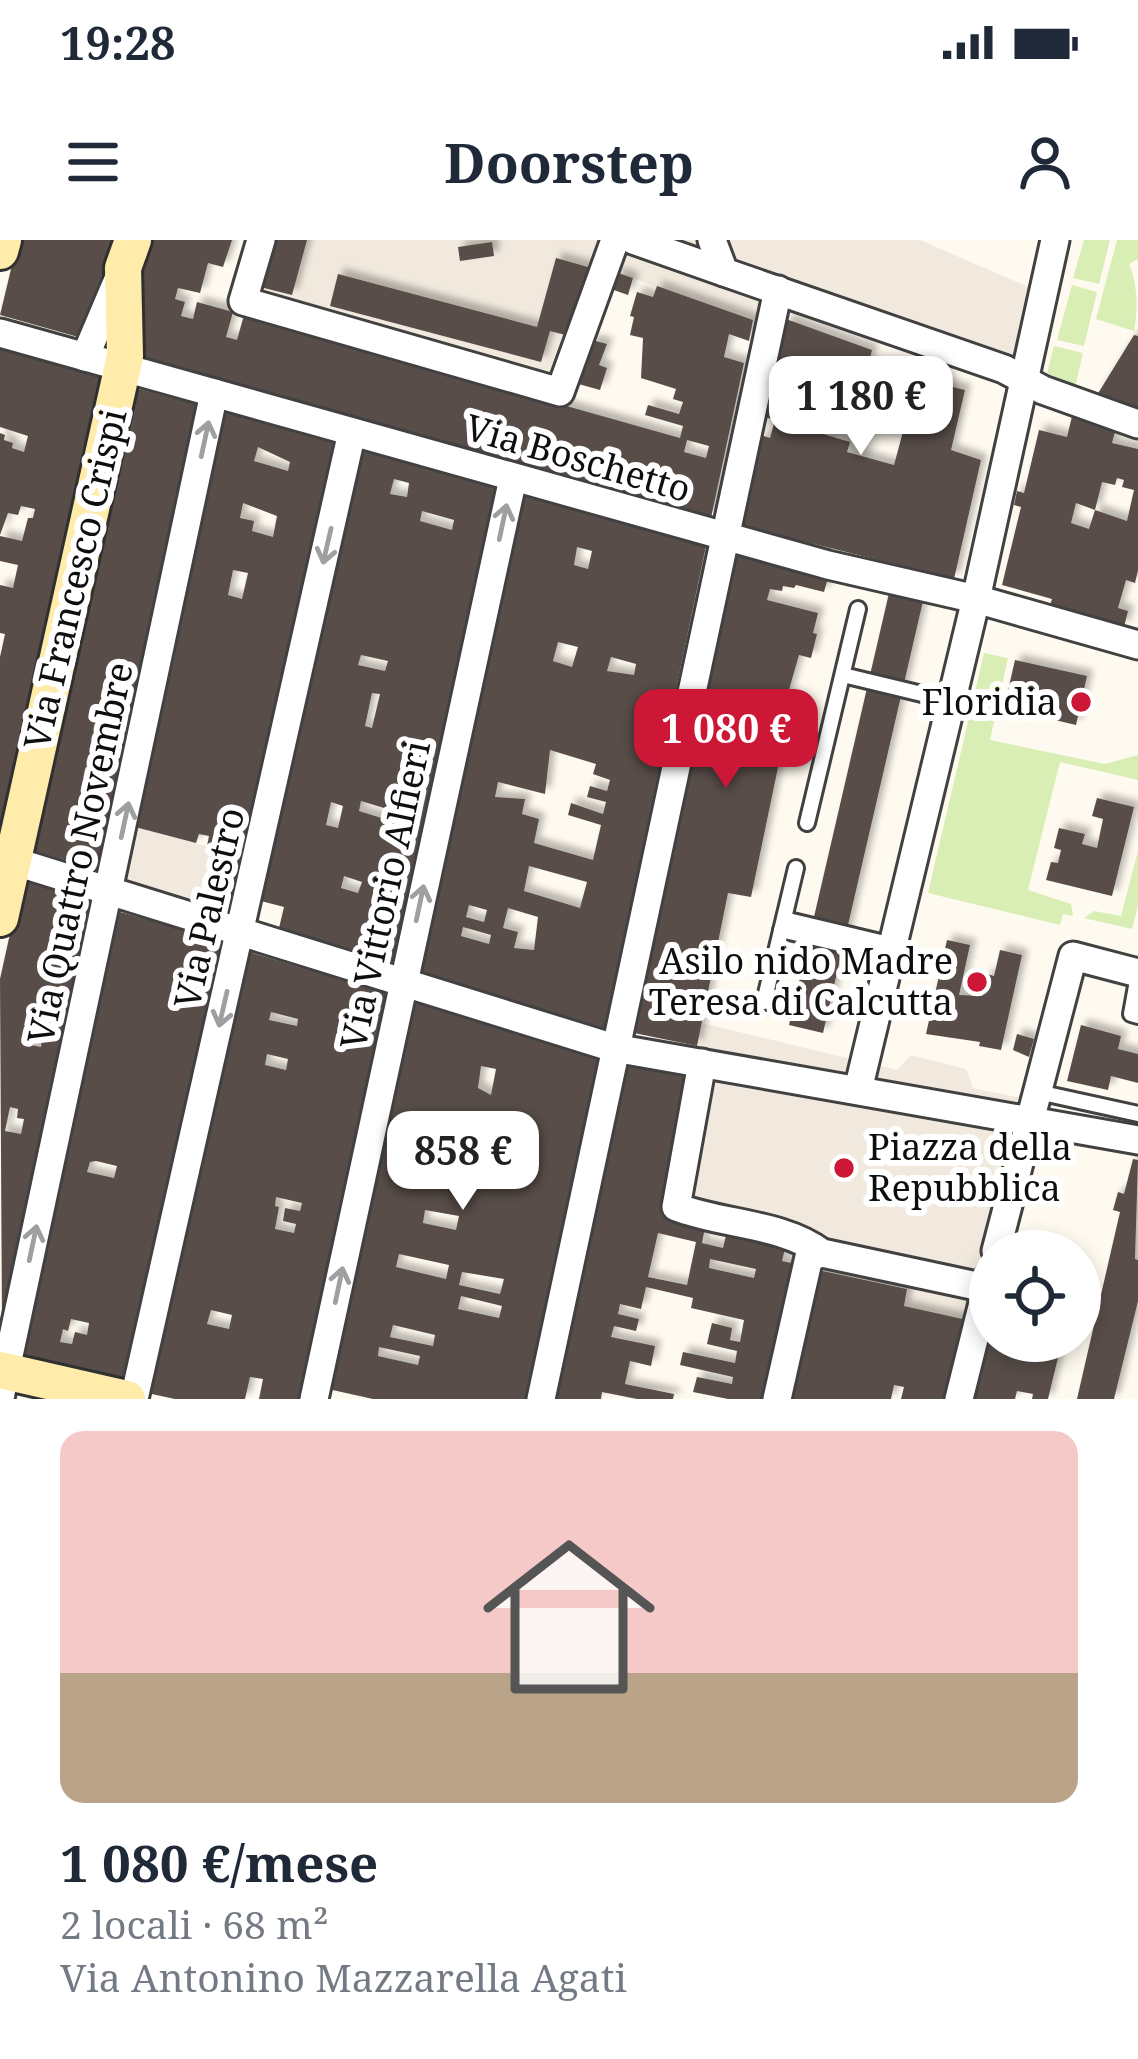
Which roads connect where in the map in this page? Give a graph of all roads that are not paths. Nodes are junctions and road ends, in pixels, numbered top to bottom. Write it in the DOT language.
graph roads {
  1 [pos="3,240"];
  2 [pos="261,240"];
  3 [pos="615,240"];
  4 [pos="633,240"];
  5 [pos="712,240"];
  6 [pos="1055,240"];
  7 [pos="0,250"];
  8 [pos="128,254"];
  9 [pos="724,272"];
  10 [pos="766,286"];
  11 [pos="0,333"];
  12 [pos="85,357"];
  13 [pos="122,368"];
  14 [pos="1024,379"];
  15 [pos="214,393"];
  16 [pos="1138,424"];
  17 [pos="352,432"];
  18 [pos="513,478"];
  19 [pos="723,536"];
  20 [pos="976,599"];
  21 [pos="858,609"];
  22 [pos="1136,637"];
  23 [pos="843,675"];
  24 [pos="951,701"];
  25 [pos="807,823"];
  26 [pos="6,859"];
  27 [pos="796,868"];
  28 [pos="109,889"];
  29 [pos="0,917"];
  30 [pos="783,925"];
  31 [pos="241,930"];
  32 [pos="892,951"];
  33 [pos="1138,974"];
  34 [pos="403,982"];
  35 [pos="764,1002"];
  36 [pos="1138,1016"];
  37 [pos="614,1048"];
  38 [pos="698,1062"];
  39 [pos="858,1090"];
  40 [pos="1035,1105"];
  41 [pos="1138,1114"];
  42 [pos="1138,1140"];
  43 [pos="1002,1230"];
  44 [pos="816,1255"];
  45 [pos="969,1278"];
  46 [pos="969,1358"];
  47 [pos="2,1380"];
  48 [pos="130,1399"];
  49 [pos="314,1399"];
  50 [pos="542,1399"];
  51 [pos="777,1399"];
  52 [pos="959,1399"];
  1 -- 7 [label="street"];
  2 -- 3 [label="street"];
  4 -- 9 [label="street"];
  5 -- 9 [label="street"];
  6 -- 14 [label="street"];
  8 -- 12 [label="street"];
  8 -- 13 [label="street, Via Francesco Crispi"];
  9 -- 10 [label="street"];
  10 -- 14 [label="street"];
  10 -- 19 [label="street"];
  11 -- 12 [label="street, Via Boschetto"];
  12 -- 13 [label="street, Via Boschetto"];
  13 -- 15 [label="street, Via Boschetto"];
  13 -- 26 [label="street, Via Francesco Crispi"];
  14 -- 16 [label="street"];
  14 -- 20 [label="street"];
  15 -- 17 [label="street, Via Boschetto"];
  28 -- 15 [label="street, Via Quattro Novembre, one-way"];
  17 -- 18 [label="street, Via Boschetto"];
  17 -- 31 [label="street, Via Palestro, one-way"];
  18 -- 19 [label="street, Via Boschetto"];
  34 -- 18 [label="street, Via Vittorio Alfieri, one-way"];
  19 -- 20 [label="street, Via Boschetto"];
  19 -- 37 [label="street"];
  20 -- 22 [label="street, Via Boschetto"];
  20 -- 24 [label="street"];
  21 -- 23 [label="lane"];
  23 -- 24 [label="lane"];
  23 -- 25 [label="lane"];
  24 -- 32 [label="street"];
  26 -- 28 [label="street"];
  26 -- 29 [label="street, Via Francesco Crispi"];
  27 -- 30 [label="lane"];
  28 -- 31 [label="street"];
  47 -- 28 [label="street, Via Quattro Novembre, one-way"];
  30 -- 32 [label="lane"];
  30 -- 35 [label="lane"];
  31 -- 34 [label="street"];
  31 -- 48 [label="street, Via Palestro, one-way"];
  32 -- 39 [label="street"];
  33 -- 36 [label="lane"];
  33 -- 40 [label="street"];
  34 -- 37 [label="street"];
  49 -- 34 [label="street, Via Vittorio Alfieri, one-way"];
  37 -- 38 [label="street"];
  37 -- 50 [label="street"];
  38 -- 39 [label="street"];
  38 -- 44 [label="street"];
  39 -- 40 [label="street"];
  40 -- 41 [label="lane"];
  40 -- 42 [label="street"];
  40 -- 43 [label="street"];
  44 -- 45 [label="street"];
  44 -- 51 [label="street"];
  46 -- 52 [label="street"];
  47 -- 48 [label="street"];
}
